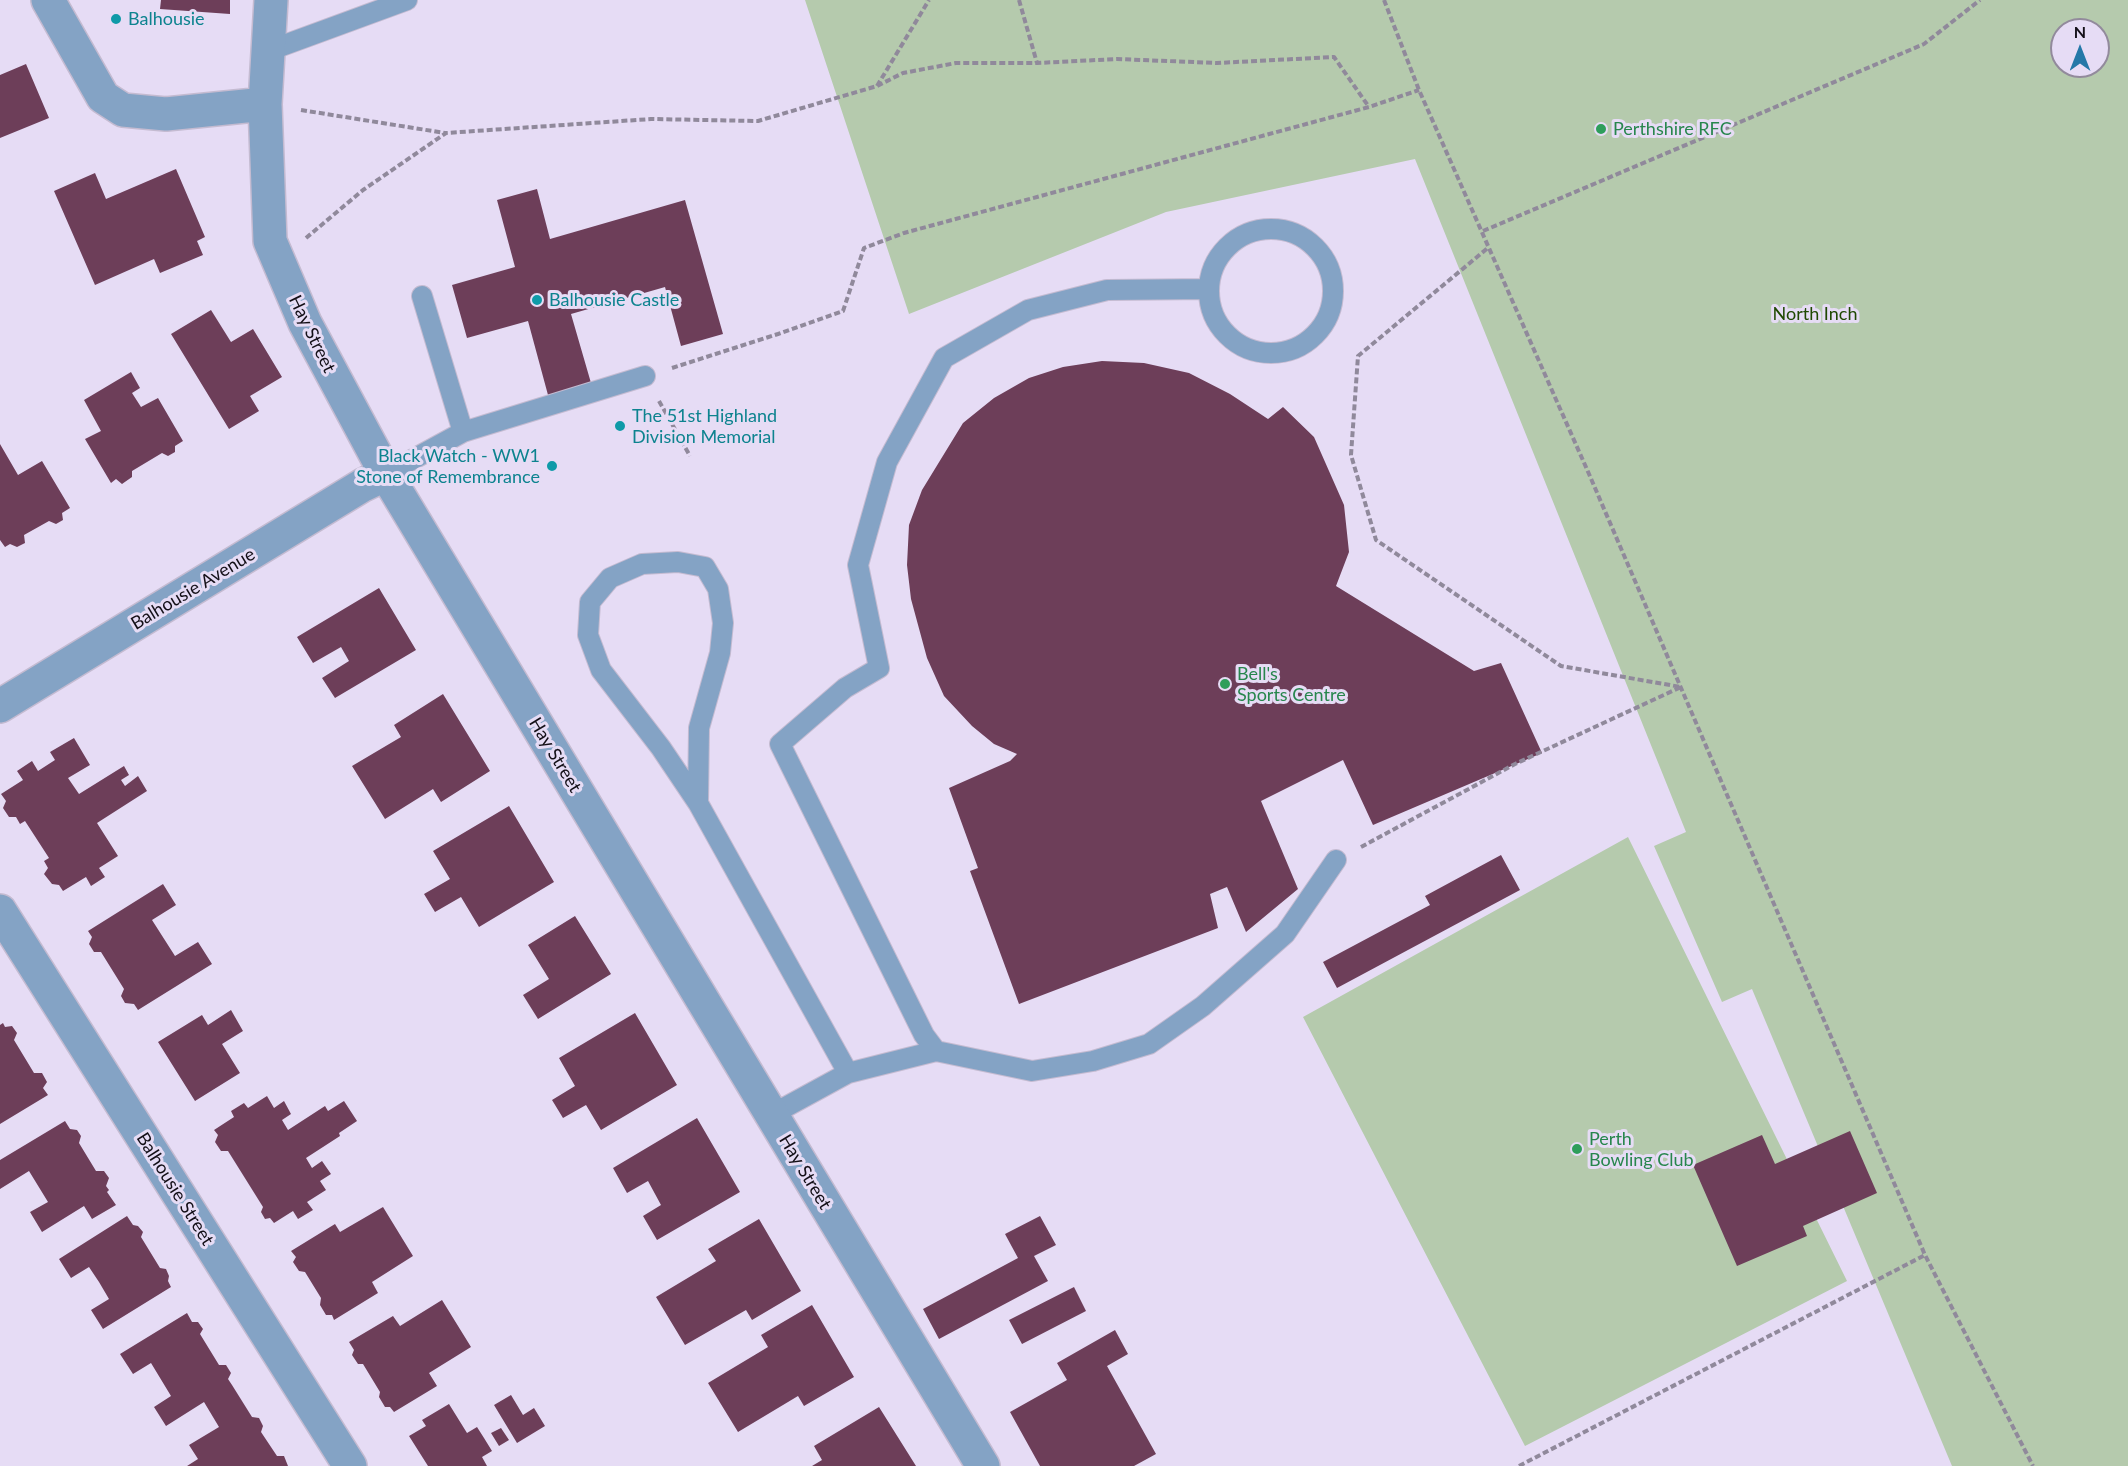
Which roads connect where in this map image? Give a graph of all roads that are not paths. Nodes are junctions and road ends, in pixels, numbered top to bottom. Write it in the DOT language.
graph roads {
  1 [pos="48,0"];
  2 [pos="271,0"];
  3 [pos="407,0"];
  4 [pos="268,51"];
  5 [pos="264,104"];
  6 [pos="1208,289"];
  7 [pos="422,296"];
  8 [pos="645,376"];
  9 [pos="463,432"];
  10 [pos="386,474"];
  11 [pos="0,706"];
  12 [pos="698,802"];
  13 [pos="1336,860"];
  14 [pos="0,911"];
  15 [pos="936,1051"];
  16 [pos="848,1073"];
  17 [pos="771,1114"];
  18 [pos="350,1466"];
  19 [pos="983,1466"];
  1 -- 5 [label="street"];
  2 -- 4 [label="street, Hay Street"];
  3 -- 4 [label="lane"];
  4 -- 5 [label="street, Hay Street"];
  5 -- 10 [label="street, Hay Street"];
  6 -- 6 [label="lane"];
  6 -- 15 [label="lane"];
  7 -- 9 [label="lane"];
  8 -- 9 [label="lane"];
  9 -- 10 [label="lane"];
  10 -- 11 [label="street, Balhousie Avenue"];
  10 -- 17 [label="street, Hay Street"];
  12 -- 12 [label="lane"];
  12 -- 16 [label="lane"];
  13 -- 15 [label="lane"];
  14 -- 18 [label="street, Balhousie Street"];
  15 -- 16 [label="lane"];
  16 -- 17 [label="lane"];
  17 -- 19 [label="street, Hay Street"];
}
